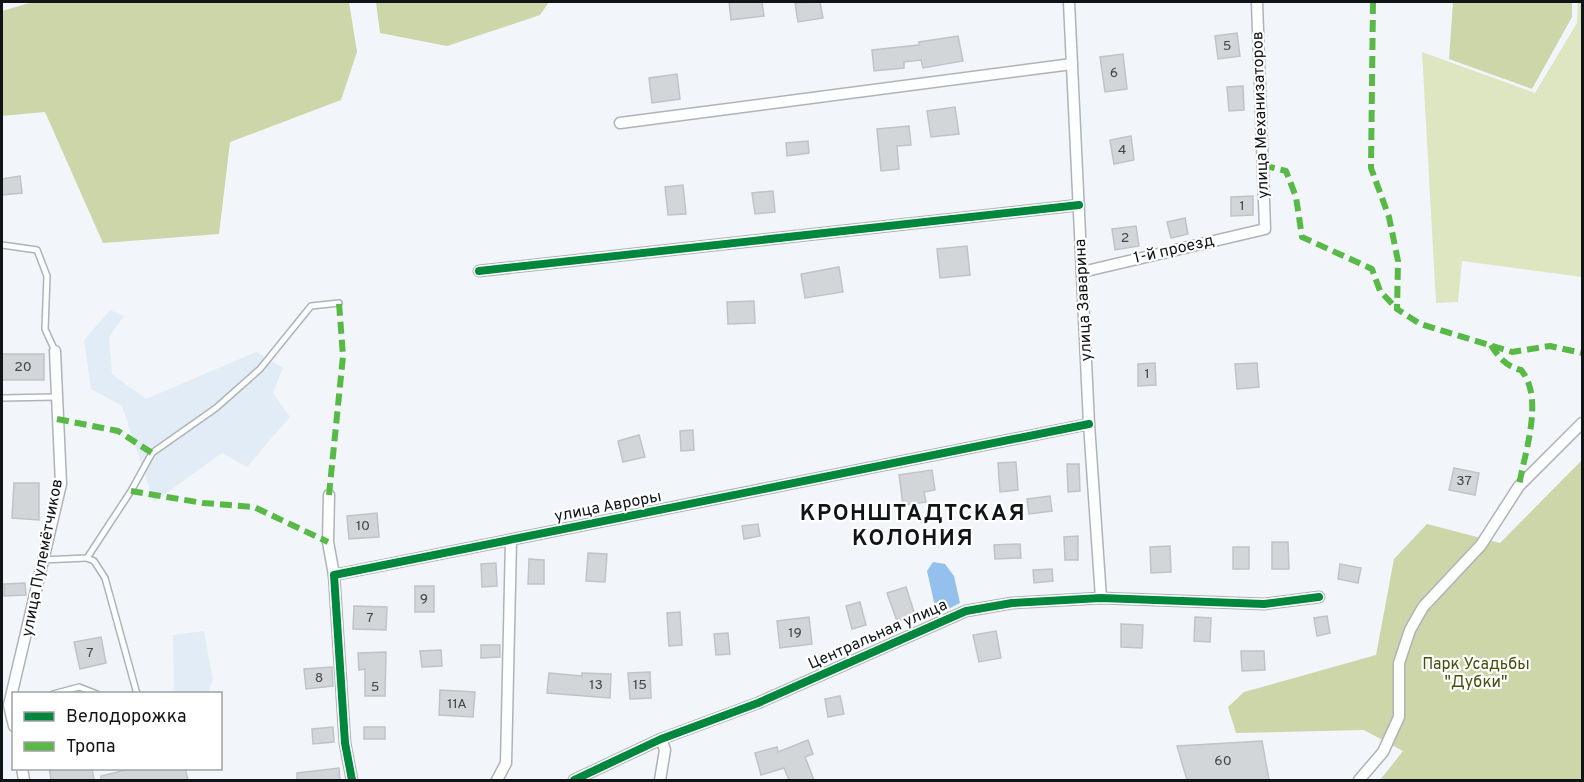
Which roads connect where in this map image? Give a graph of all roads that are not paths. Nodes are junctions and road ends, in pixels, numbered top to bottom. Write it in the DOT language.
graph roads {
  1 [pos="1069,2"];
  2 [pos="1257,2"];
  3 [pos="1072,64"];
  4 [pos="620,123"];
  5 [pos="1079,205"];
  6 [pos="1265,229"];
  7 [pos="2,245"];
  8 [pos="479,271"];
  9 [pos="1082,272"];
  10 [pos="339,303"];
  11 [pos="56,351"];
  12 [pos="56,397"];
  13 [pos="2,398"];
  14 [pos="1089,423"];
  15 [pos="1582,423"];
  16 [pos="329,495"];
  17 [pos="511,540"];
  18 [pos="87,558"];
  19 [pos="41,560"];
  20 [pos="334,575"];
  21 [pos="1319,597"];
  22 [pos="1101,598"];
  23 [pos="14,692"];
  24 [pos="57,692"];
  25 [pos="94,692"];
  26 [pos="137,692"];
  27 [pos="661,739"];
  28 [pos="352,780"];
  29 [pos="497,780"];
  30 [pos="574,780"];
  31 [pos="660,780"];
  32 [pos="1359,780"];
  1 -- 3 [label="street, улица Заварина"];
  2 -- 6 [label="street, улица Механизаторов"];
  3 -- 4 [label="street"];
  3 -- 5 [label="street, улица Заварина"];
  5 -- 8 [label="street"];
  5 -- 9 [label="street, улица Заварина"];
  6 -- 9 [label="street, 1-й проезд"];
  7 -- 11 [label="lane"];
  9 -- 14 [label="street, улица Заварина"];
  10 -- 18 [label="lane"];
  11 -- 12 [label="street, улица Пулемётчиков"];
  12 -- 13 [label="lane"];
  12 -- 19 [label="street, улица Пулемётчиков"];
  14 -- 17 [label="street, улица Авроры"];
  14 -- 22 [label="street, улица Заварина"];
  15 -- 32 [label="street"];
  16 -- 20 [label="street"];
  17 -- 20 [label="street, улица Авроры"];
  17 -- 29 [label="street"];
  18 -- 19 [label="lane"];
  18 -- 26 [label="lane"];
  19 -- 23 [label="street, улица Пулемётчиков"];
  20 -- 28 [label="street"];
  21 -- 22 [label="street, Центральная улица"];
  22 -- 27 [label="street, Центральная улица"];
  24 -- 25 [label="lane"];
  27 -- 30 [label="street, Центральная улица"];
  27 -- 31 [label="street"];
}
